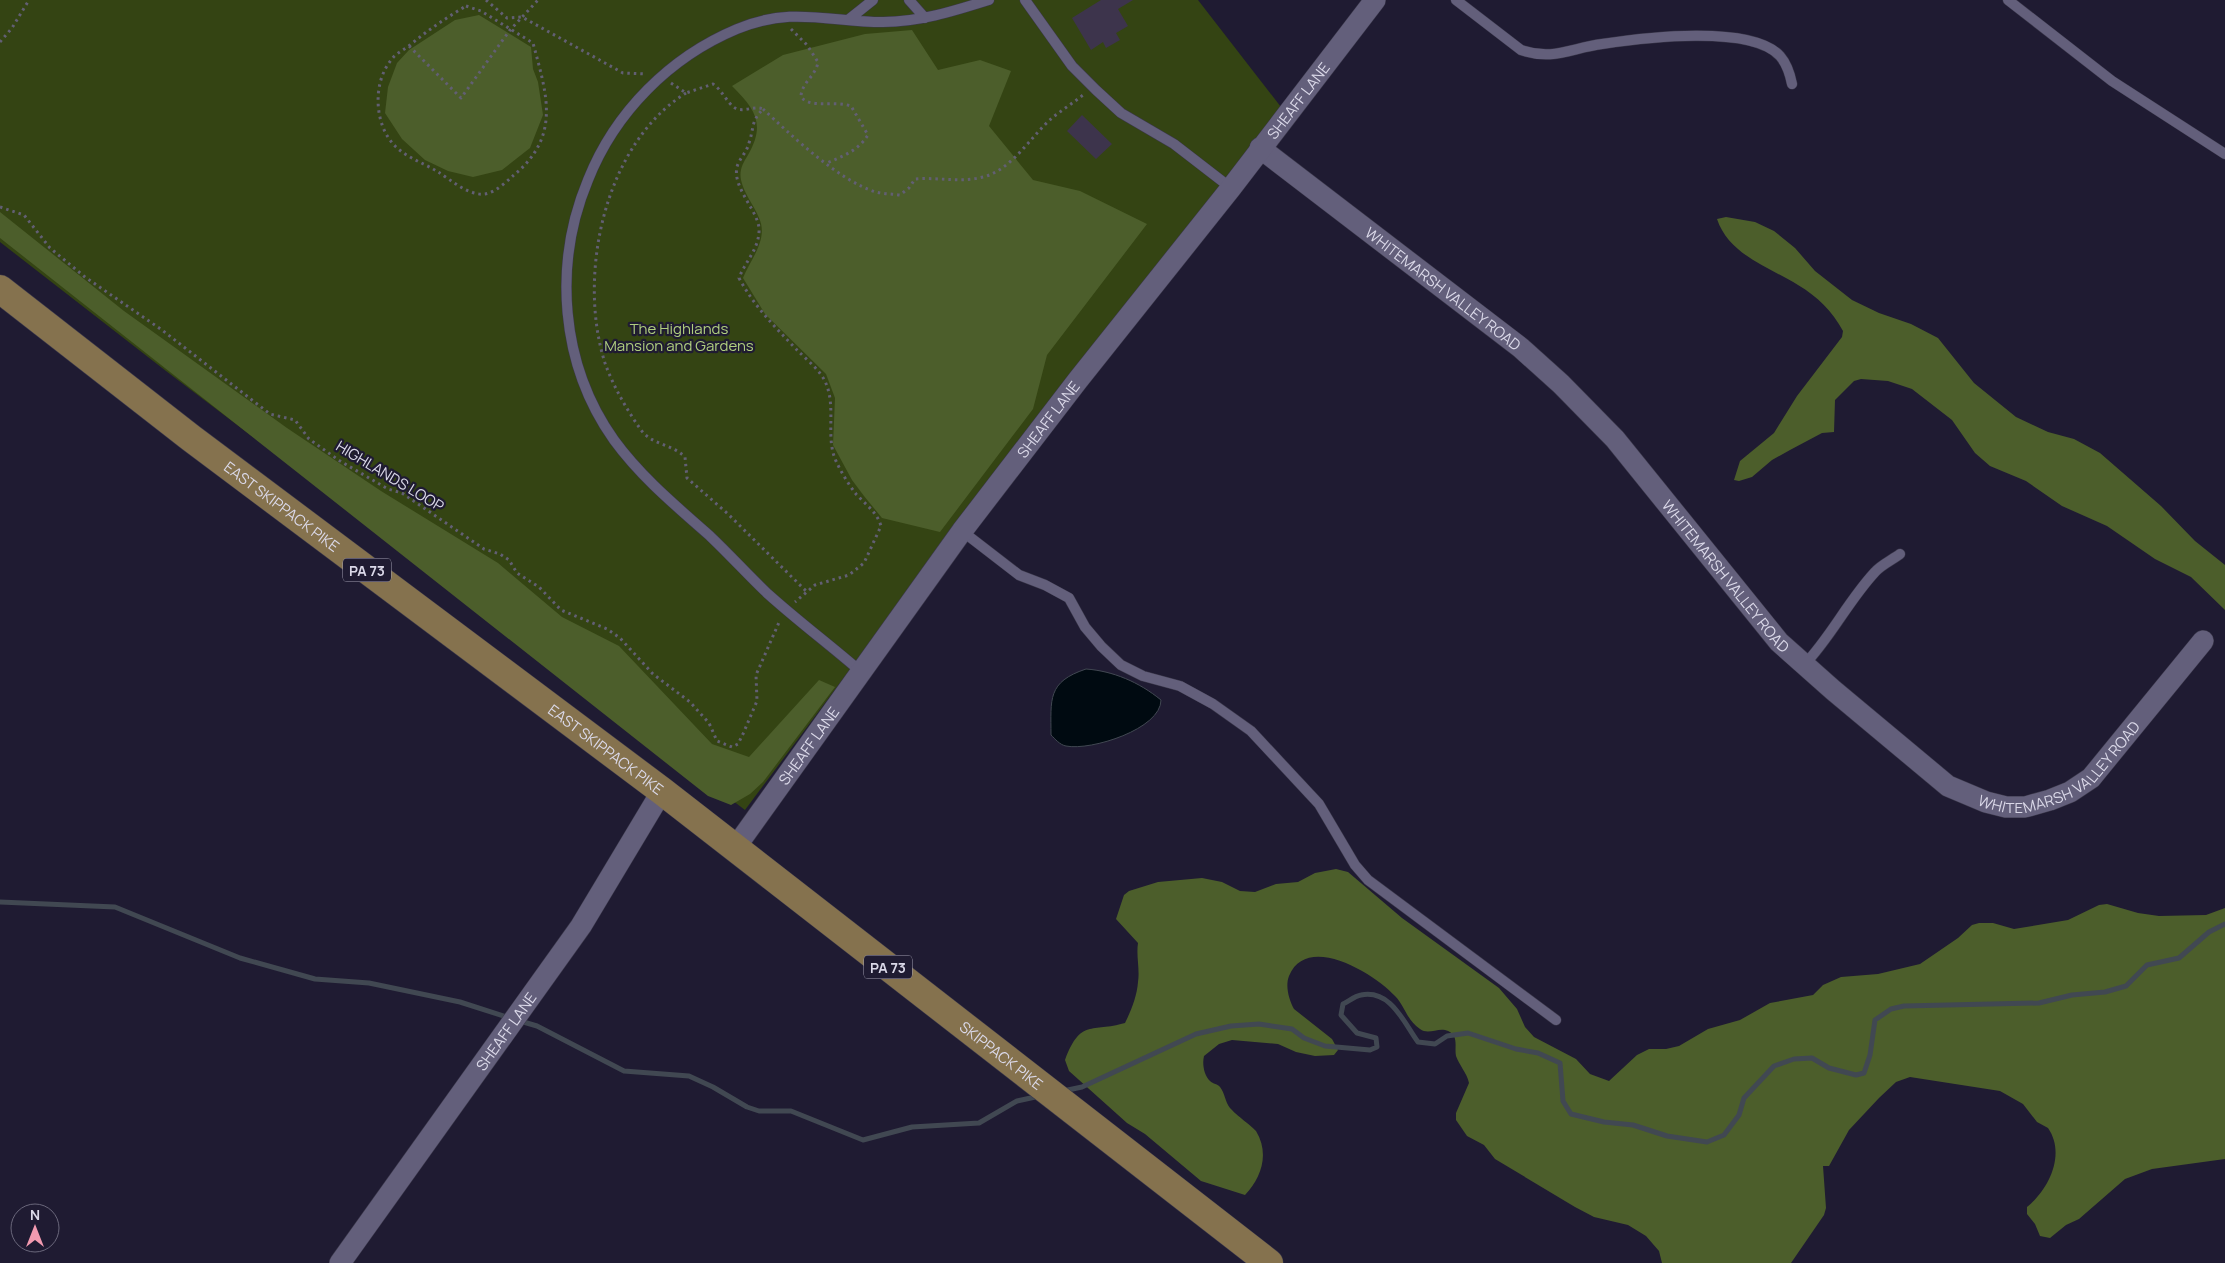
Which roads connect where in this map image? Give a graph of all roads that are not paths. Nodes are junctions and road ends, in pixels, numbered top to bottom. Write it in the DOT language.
graph roads {
  1 [pos="873,0"];
  2 [pos="908,0"];
  3 [pos="989,0"];
  4 [pos="1025,0"];
  5 [pos="1375,0"];
  6 [pos="1456,0"];
  7 [pos="2008,0"];
  8 [pos="925,18"];
  9 [pos="848,20"];
  10 [pos="1792,84"];
  11 [pos="1260,148"];
  12 [pos="2225,154"];
  13 [pos="1231,188"];
  14 [pos="0,289"];
  15 [pos="962,531"];
  16 [pos="1900,554"];
  17 [pos="2203,641"];
  18 [pos="1804,665"];
  19 [pos="860,671"];
  20 [pos="662,792"];
  21 [pos="735,848"];
  22 [pos="1556,1020"];
  23 [pos="340,1263"];
  24 [pos="1269,1263"];
  1 -- 9 [label="lane"];
  2 -- 8 [label="lane"];
  3 -- 8 [label="lane"];
  4 -- 13 [label="lane"];
  5 -- 11 [label="street, SHEAFF LANE"];
  6 -- 10 [label="lane"];
  7 -- 12 [label="lane"];
  8 -- 9 [label="lane"];
  9 -- 19 [label="lane"];
  11 -- 13 [label="street, SHEAFF LANE"];
  11 -- 18 [label="street, WHITEMARSH VALLEY ROAD"];
  13 -- 15 [label="street, SHEAFF LANE"];
  14 -- 20 [label="main road, EAST SKIPPACK PIKE / PA 73"];
  15 -- 19 [label="street, SHEAFF LANE"];
  15 -- 22 [label="lane"];
  16 -- 18 [label="lane"];
  17 -- 18 [label="street, WHITEMARSH VALLEY ROAD"];
  19 -- 21 [label="street, SHEAFF LANE"];
  20 -- 21 [label="main road, EAST SKIPPACK PIKE / PA 73"];
  20 -- 23 [label="street, SHEAFF LANE"];
  21 -- 24 [label="main road, SKIPPACK PIKE / PA 73"];
}
